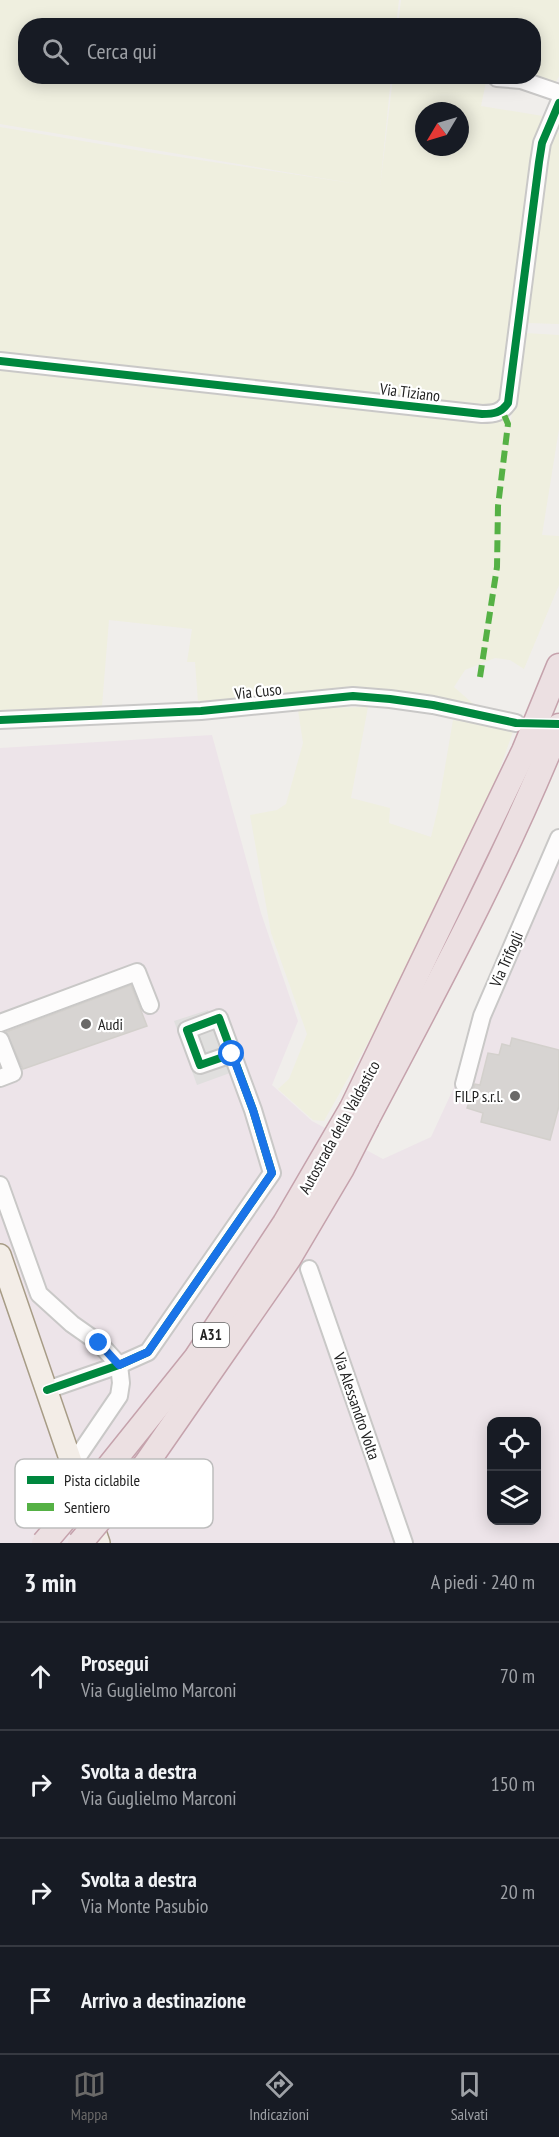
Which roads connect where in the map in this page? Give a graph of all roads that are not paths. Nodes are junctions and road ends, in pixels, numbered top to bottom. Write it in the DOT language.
graph roads {
  1 [pos="533,84"];
  2 [pos="559,93"];
  3 [pos="559,103"];
  4 [pos="0,361"];
  5 [pos="559,666"];
  6 [pos="0,720"];
  7 [pos="516,723"];
  8 [pos="559,726"];
  9 [pos="559,838"];
  10 [pos="150,1005"];
  11 [pos="0,1023"];
  12 [pos="0,1040"];
  13 [pos="232,1054"];
  14 [pos="0,1078"];
  15 [pos="464,1084"];
  16 [pos="360,1113"];
  17 [pos="0,1185"];
  18 [pos="0,1255"];
  19 [pos="309,1269"];
  20 [pos="119,1365"];
  21 [pos="47,1390"];
  22 [pos="70,1459"];
  23 [pos="77,1459"];
  24 [pos="115,1459"];
  25 [pos="149,1459"];
  26 [pos="57,1528"];
  27 [pos="93,1528"];
  28 [pos="94,1528"];
  29 [pos="44,1543"];
  30 [pos="80,1543"];
  31 [pos="99,1543"];
  32 [pos="404,1543"];
  1 -- 2 [label="street"];
  3 -- 4 [label="street, Via Tiziano"];
  5 -- 16 [label="highway, Autostrada della Valdastico"];
  6 -- 7 [label="street, Via Cuso"];
  8 -- 16 [label="highway, Autostrada della Valdastico"];
  9 -- 15 [label="street, Via Trifogli"];
  10 -- 11 [label="street"];
  12 -- 14 [label="street"];
  13 -- 20 [label="street"];
  16 -- 24 [label="highway, Autostrada della Valdastico / A31, bridge"];
  16 -- 25 [label="highway, Autostrada della Valdastico / A31, bridge"];
  17 -- 20 [label="street"];
  18 -- 21 [label="main road"];
  19 -- 32 [label="street, Via Alessandro Volta"];
  20 -- 21 [label="street"];
  20 -- 23 [label="street"];
  21 -- 22 [label="main road"];
  26 -- 29 [label="highway, Autostrada della Valdastico / A31, bridge"];
  27 -- 30 [label="highway, Autostrada della Valdastico / A31, bridge"];
  28 -- 31 [label="main road"];
}
